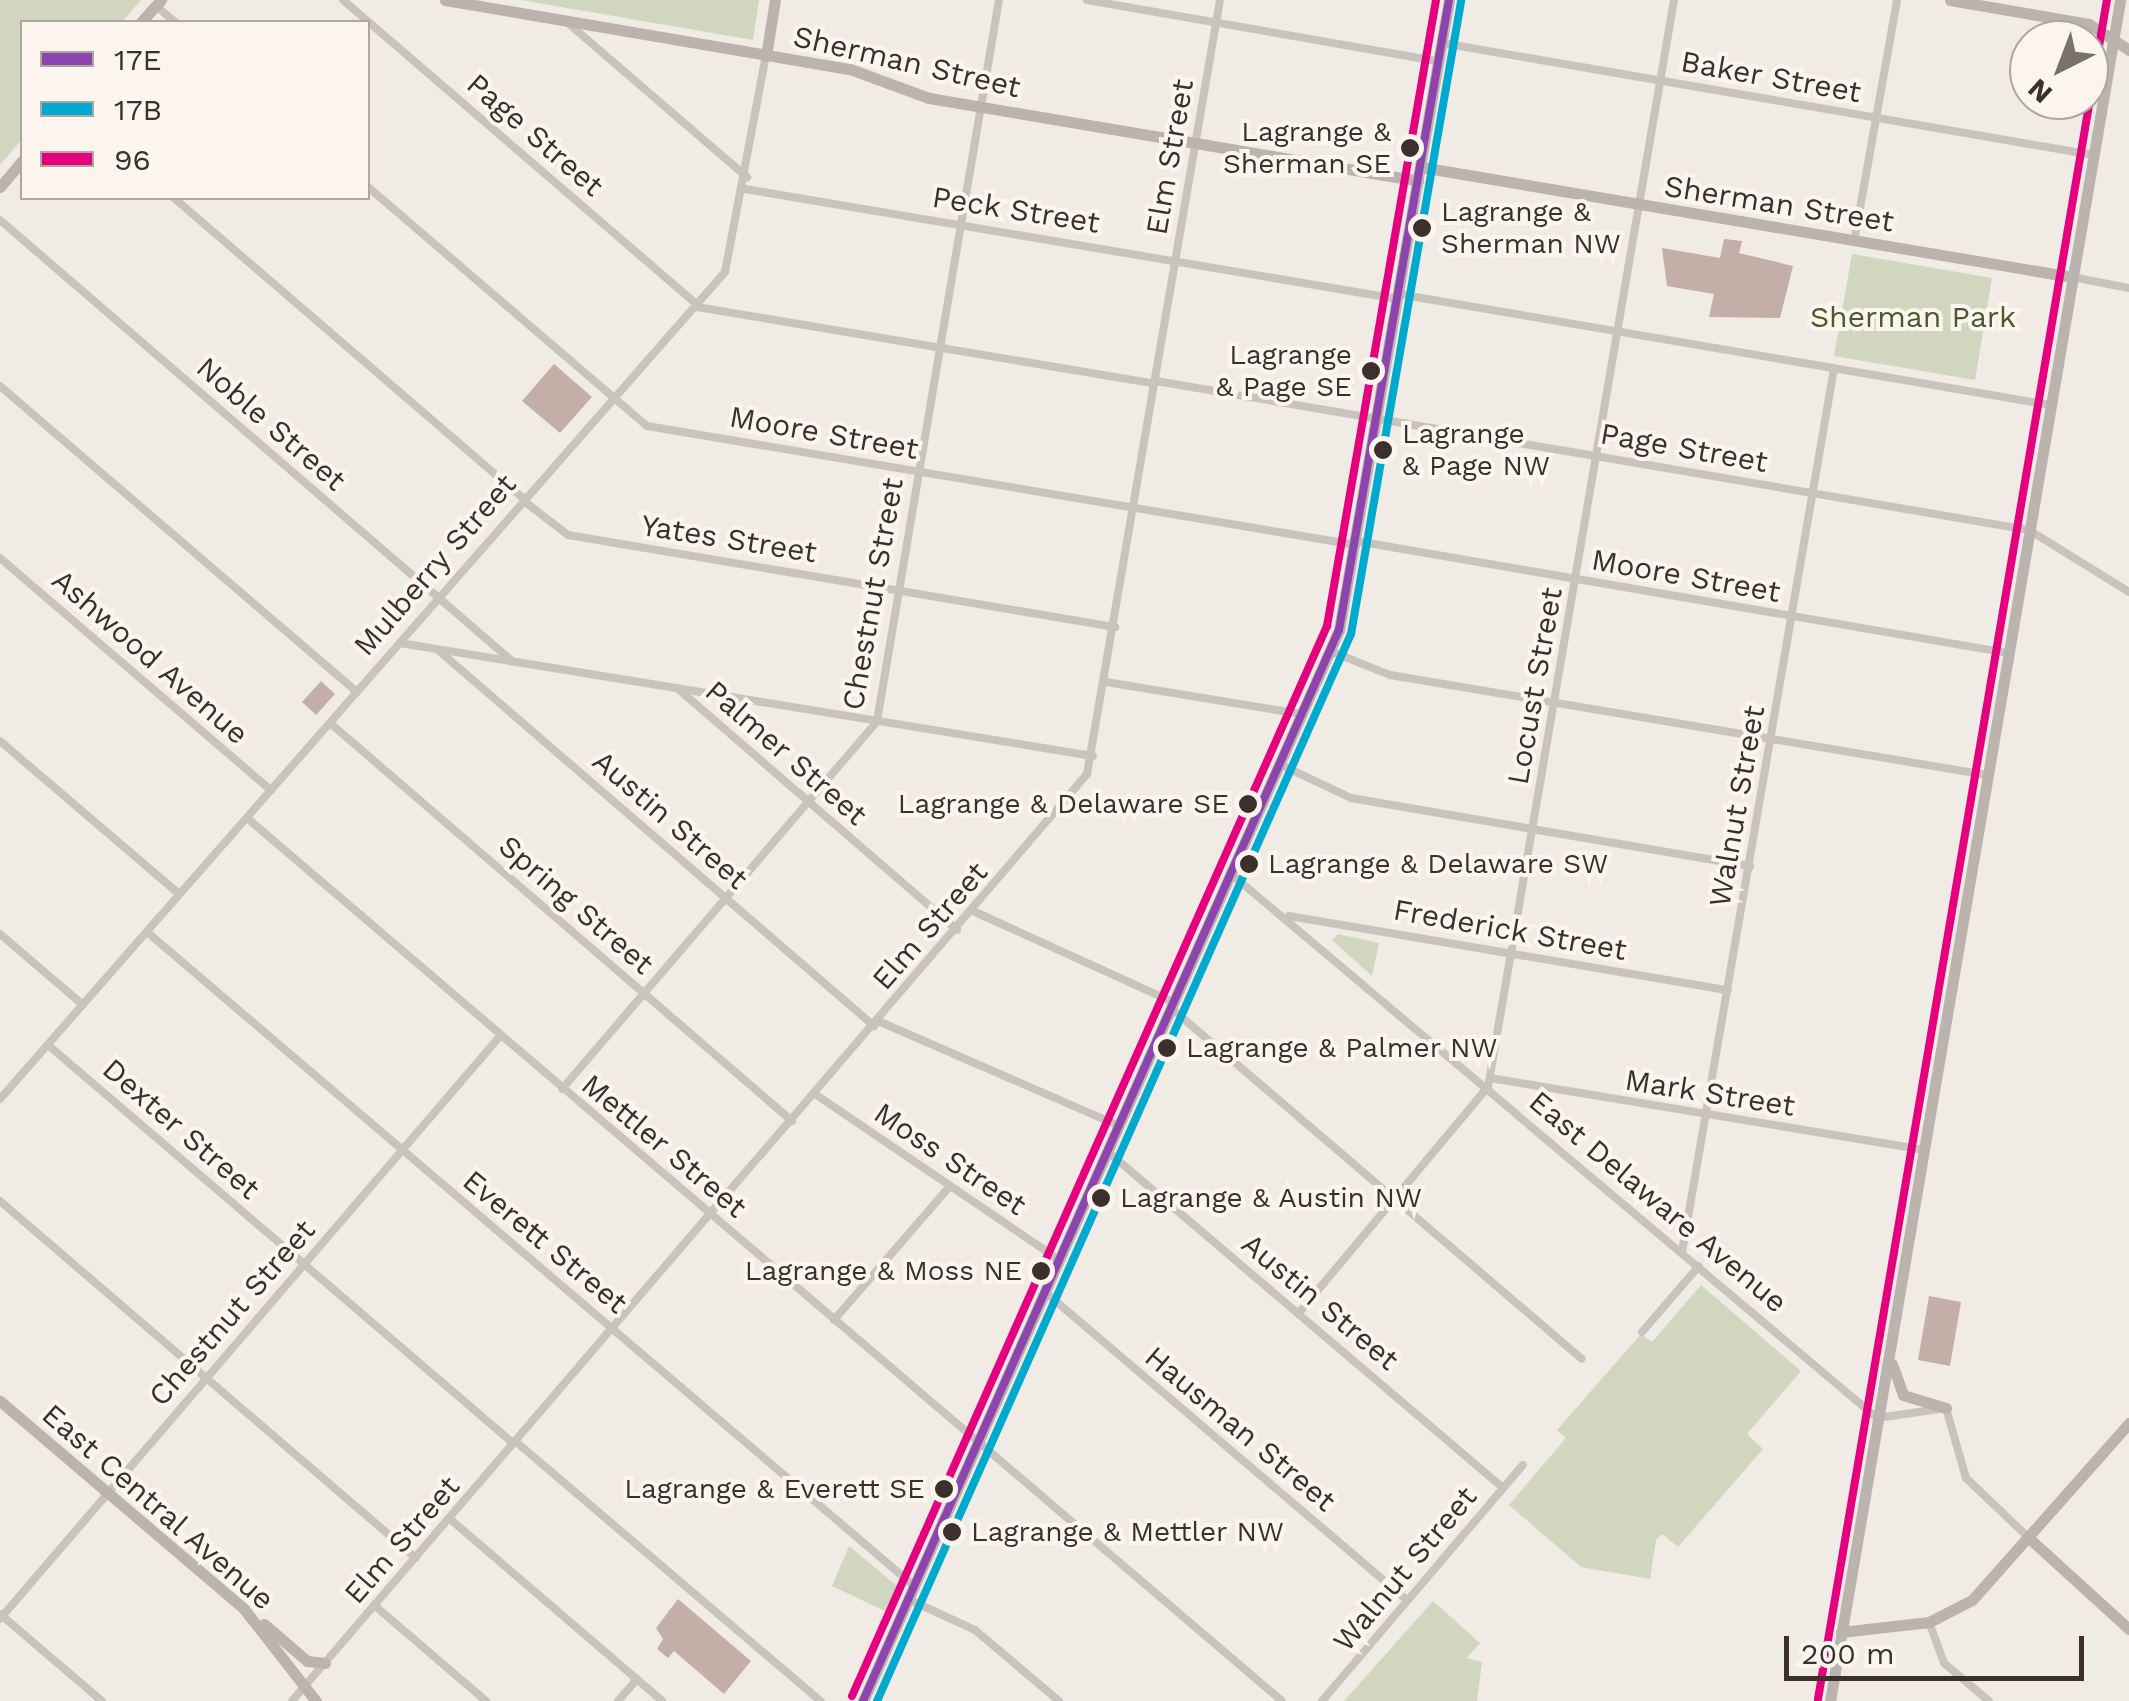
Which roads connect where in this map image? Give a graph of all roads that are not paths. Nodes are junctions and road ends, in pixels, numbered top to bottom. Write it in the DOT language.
graph roads {
  1 [pos="343,0"];
  2 [pos="444,0"];
  3 [pos="775,0"];
  4 [pos="999,0"];
  5 [pos="1087,0"];
  6 [pos="1220,0"];
  7 [pos="1449,0"];
  8 [pos="1674,0"];
  9 [pos="1897,0"];
  10 [pos="1950,0"];
  11 [pos="2120,0"];
  12 [pos="366,20"];
  13 [pos="564,20"];
  14 [pos="1216,22"];
  15 [pos="370,23"];
  16 [pos="2113,36"];
  17 [pos="1442,42"];
  18 [pos="2129,50"];
  19 [pos="766,56"];
  20 [pos="1438,60"];
  21 [pos="1661,80"];
  22 [pos="981,108"];
  23 [pos="1878,118"];
  24 [pos="1195,141"];
  25 [pos="2094,155"];
  26 [pos="20,163"];
  27 [pos="1420,166"];
  28 [pos="747,178"];
  29 [pos="1418,181"];
  30 [pos="0,187"];
  31 [pos="370,189"];
  32 [pos="745,189"];
  33 [pos="176,200"];
  34 [pos="1639,206"];
  35 [pos="0,220"];
  36 [pos="962,223"];
  37 [pos="1854,242"];
  38 [pos="1176,258"];
  39 [pos="2072,277"];
  40 [pos="2129,288"];
  41 [pos="1398,297"];
  42 [pos="697,306"];
  43 [pos="1618,332"];
  44 [pos="939,348"];
  45 [pos="1834,368"];
  46 [pos="1156,383"];
  47 [pos="0,386"];
  48 [pos="614,400"];
  49 [pos="2050,405"];
  50 [pos="1377,418"];
  51 [pos="1597,456"];
  52 [pos="918,472"];
  53 [pos="1814,492"];
  54 [pos="525,501"];
  55 [pos="1135,508"];
  56 [pos="2028,530"];
  57 [pos="1356,543"];
  58 [pos="0,558"];
  59 [pos="1576,580"];
  60 [pos="898,591"];
  61 [pos="2129,592"];
  62 [pos="440,598"];
  63 [pos="1792,617"];
  64 [pos="1115,627"];
  65 [pos="400,643"];
  66 [pos="437,649"];
  67 [pos="1330,651"];
  68 [pos="2008,653"];
  69 [pos="513,661"];
  70 [pos="1106,682"];
  71 [pos="676,688"];
  72 [pos="357,692"];
  73 [pos="1555,702"];
  74 [pos="1302,714"];
  75 [pos="877,721"];
  76 [pos="330,723"];
  77 [pos="1772,739"];
  78 [pos="0,741"];
  79 [pos="1093,756"];
  80 [pos="1279,764"];
  81 [pos="1987,776"];
  82 [pos="271,790"];
  83 [pos="809,802"];
  84 [pos="247,818"];
  85 [pos="1533,829"];
  86 [pos="1750,866"];
  87 [pos="1230,874"];
  88 [pos="180,894"];
  89 [pos="726,898"];
  90 [pos="973,911"];
  91 [pos="1284,915"];
  92 [pos="957,930"];
  93 [pos="147,932"];
  94 [pos="0,934"];
  95 [pos="1513,953"];
  96 [pos="1728,990"];
  97 [pos="644,993"];
  98 [pos="83,1005"];
  99 [pos="1172,1005"];
  100 [pos="876,1023"];
  101 [pos="500,1036"];
  102 [pos="48,1045"];
  103 [pos="1489,1083"];
  104 [pos="562,1089"];
  105 [pos="815,1094"];
  106 [pos="0,1099"];
  107 [pos="1706,1116"];
  108 [pos="792,1121"];
  109 [pos="1119,1126"];
  110 [pos="402,1150"];
  111 [pos="1922,1150"];
  112 [pos="1108,1151"];
  113 [pos="950,1186"];
  114 [pos="1395,1199"];
  115 [pos="0,1201"];
  116 [pos="712,1214"];
  117 [pos="1682,1252"];
  118 [pos="1059,1260"];
  119 [pos="304,1264"];
  120 [pos="1699,1266"];
  121 [pos="1044,1291"];
  122 [pos="1298,1314"];
  123 [pos="834,1320"];
  124 [pos="613,1328"];
  125 [pos="1642,1332"];
  126 [pos="1891,1337"];
  127 [pos="1582,1359"];
  128 [pos="206,1378"];
  129 [pos="0,1402"];
  130 [pos="1946,1408"];
  131 [pos="1877,1418"];
  132 [pos="2129,1423"];
  133 [pos="514,1442"];
  134 [pos="978,1442"];
  135 [pos="1522,1466"];
  136 [pos="1502,1487"];
  137 [pos="106,1492"];
  138 [pos="450,1520"];
  139 [pos="2030,1539"];
  140 [pos="416,1558"];
  141 [pos="914,1586"];
  142 [pos="908,1599"];
  143 [pos="1407,1600"];
  144 [pos="374,1605"];
  145 [pos="244,1610"];
  146 [pos="1,1616"];
  147 [pos="1929,1622"];
  148 [pos="2129,1629"];
  149 [pos="1840,1632"];
  150 [pos="325,1663"];
  151 [pos="636,1679"];
  152 [pos="305,1686"];
  153 [pos="102,1701"];
  154 [pos="292,1701"];
  155 [pos="316,1701"];
  156 [pos="486,1701"];
  157 [pos="618,1701"];
  158 [pos="662,1701"];
  159 [pos="821,1701"];
  160 [pos="863,1701"];
  161 [pos="1059,1701"];
  162 [pos="1282,1701"];
  163 [pos="1322,1701"];
  164 [pos="1830,1701"];
  165 [pos="1988,1701"];
  1 -- 12 [label="street, Page Street"];
  2 -- 13 [label="main road, Sherman Street"];
  3 -- 19 [label="main road, Mulberry Street"];
  4 -- 22 [label="street, Chestnut Street"];
  5 -- 14 [label="street"];
  6 -- 14 [label="street, Elm Street"];
  7 -- 17 [label="main road"];
  8 -- 21 [label="street, Locust Street"];
  9 -- 23 [label="street"];
  10 -- 16 [label="main road"];
  11 -- 16 [label="main road"];
  13 -- 19 [label="main road, Sherman Street"];
  13 -- 28 [label="street"];
  14 -- 20 [label="street"];
  14 -- 24 [label="street, Elm Street"];
  15 -- 42 [label="street, Page Street"];
  16 -- 18 [label="main road"];
  16 -- 25 [label="main road"];
  17 -- 20 [label="main road"];
  17 -- 21 [label="street, Baker Street"];
  19 -- 22 [label="main road, Sherman Street"];
  19 -- 28 [label="street, Mulberry Street"];
  20 -- 27 [label="main road"];
  21 -- 23 [label="street, Baker Street"];
  21 -- 34 [label="street, Locust Street"];
  22 -- 24 [label="main road, Sherman Street"];
  22 -- 36 [label="street, Chestnut Street"];
  23 -- 25 [label="street, Baker Street"];
  23 -- 37 [label="street"];
  24 -- 29 [label="main road, Sherman Street"];
  24 -- 38 [label="street, Elm Street"];
  25 -- 39 [label="main road"];
  26 -- 30 [label="main road"];
  27 -- 29 [label="main road"];
  27 -- 34 [label="main road, Sherman Street"];
  28 -- 32 [label="street, Mulberry Street"];
  29 -- 41 [label="main road"];
  31 -- 48 [label="street, Moore Street"];
  32 -- 36 [label="street, Peck Street"];
  32 -- 42 [label="street, Mulberry Street"];
  33 -- 54 [label="street, Yates Street"];
  34 -- 37 [label="main road, Sherman Street"];
  34 -- 43 [label="street, Locust Street"];
  35 -- 62 [label="street, Noble Street"];
  36 -- 38 [label="street, Peck Street"];
  36 -- 44 [label="street, Chestnut Street"];
  37 -- 39 [label="main road, Sherman Street"];
  38 -- 41 [label="street, Peck Street"];
  38 -- 46 [label="street, Elm Street"];
  39 -- 40 [label="street, Sherman Street"];
  39 -- 49 [label="main road"];
  41 -- 43 [label="street, Peck Street"];
  41 -- 50 [label="main road"];
  42 -- 44 [label="street, Page Street"];
  42 -- 48 [label="street, Mulberry Street"];
  43 -- 45 [label="street, Peck Street"];
  43 -- 51 [label="street, Locust Street"];
  44 -- 46 [label="street, Page Street"];
  44 -- 52 [label="street, Chestnut Street"];
  45 -- 49 [label="street, Peck Street"];
  45 -- 53 [label="street, Walnut Street"];
  46 -- 50 [label="street, Page Street"];
  46 -- 55 [label="street, Elm Street"];
  47 -- 72 [label="street"];
  48 -- 52 [label="street, Moore Street"];
  48 -- 54 [label="street, Mulberry Street"];
  49 -- 56 [label="main road"];
  50 -- 51 [label="street, Page Street"];
  50 -- 57 [label="main road"];
  51 -- 53 [label="street, Page Street"];
  51 -- 59 [label="street, Locust Street"];
  52 -- 55 [label="street, Moore Street"];
  52 -- 60 [label="street, Chestnut Street"];
  53 -- 56 [label="street, Page Street"];
  53 -- 63 [label="street, Walnut Street"];
  54 -- 60 [label="street, Yates Street"];
  54 -- 62 [label="street, Mulberry Street"];
  55 -- 57 [label="street, Moore Street"];
  55 -- 64 [label="street, Elm Street"];
  56 -- 61 [label="street, Page Street"];
  56 -- 68 [label="main road"];
  57 -- 59 [label="street, Moore Street"];
  57 -- 67 [label="main road"];
  58 -- 82 [label="street, Ashwood Avenue"];
  59 -- 63 [label="street, Moore Street"];
  59 -- 73 [label="street, Locust Street"];
  60 -- 64 [label="street, Yates Street"];
  60 -- 75 [label="street, Chestnut Street"];
  62 -- 65 [label="street, Mulberry Street"];
  62 -- 69 [label="street, Noble Street"];
  63 -- 68 [label="street, Moore Street"];
  63 -- 77 [label="street, Walnut Street"];
  64 -- 70 [label="street, Elm Street"];
  65 -- 66 [label="street"];
  65 -- 72 [label="street, Mulberry Street"];
  66 -- 69 [label="street"];
  66 -- 89 [label="street, Austin Street"];
  67 -- 73 [label="street"];
  67 -- 74 [label="main road"];
  68 -- 81 [label="main road"];
  69 -- 71 [label="street"];
  70 -- 74 [label="street"];
  70 -- 79 [label="street, Elm Street"];
  71 -- 75 [label="street"];
  71 -- 83 [label="street, Palmer Street"];
  72 -- 76 [label="street, Mulberry Street"];
  73 -- 77 [label="street"];
  73 -- 85 [label="street, Locust Street"];
  74 -- 80 [label="main road"];
  75 -- 79 [label="street"];
  75 -- 83 [label="street, Chestnut Street"];
  76 -- 82 [label="street, Mulberry Street"];
  76 -- 97 [label="street, Spring Street"];
  77 -- 81 [label="street"];
  77 -- 86 [label="street, Walnut Street"];
  78 -- 88 [label="street"];
  79 -- 90 [label="street, Elm Street"];
  80 -- 85 [label="street"];
  80 -- 87 [label="main road"];
  81 -- 111 [label="main road"];
  82 -- 84 [label="street, Mulberry Street"];
  83 -- 89 [label="street, Chestnut Street"];
  83 -- 92 [label="street, Palmer Street"];
  84 -- 88 [label="street, Mulberry Street"];
  84 -- 101 [label="street, Mettler Street"];
  85 -- 86 [label="street"];
  85 -- 95 [label="street, Locust Street"];
  86 -- 96 [label="street, Walnut Street"];
  87 -- 91 [label="street, East Delaware Avenue"];
  87 -- 99 [label="main road"];
  88 -- 93 [label="street, Mulberry Street"];
  89 -- 97 [label="street, Chestnut Street"];
  89 -- 100 [label="street, Austin Street"];
  90 -- 92 [label="street, Elm Street"];
  90 -- 99 [label="street"];
  91 -- 95 [label="street, Frederick Street"];
  91 -- 103 [label="street, East Delaware Avenue"];
  92 -- 100 [label="street, Elm Street"];
  93 -- 98 [label="street, Mulberry Street"];
  93 -- 110 [label="street, Everett Street"];
  94 -- 98 [label="street"];
  95 -- 96 [label="street, Frederick Street"];
  95 -- 103 [label="street, Locust Street"];
  96 -- 107 [label="street, Walnut Street"];
  97 -- 104 [label="street, Chestnut Street"];
  97 -- 108 [label="street, Spring Street"];
  98 -- 102 [label="street, Mulberry Street"];
  99 -- 109 [label="main road"];
  99 -- 114 [label="street"];
  100 -- 105 [label="street, Elm Street"];
  100 -- 109 [label="street, Austin Street"];
  101 -- 104 [label="street, Mettler Street"];
  101 -- 110 [label="street, Chestnut Street"];
  102 -- 106 [label="street, Mulberry Street"];
  102 -- 119 [label="street, Dexter Street"];
  103 -- 107 [label="street, Mark Street"];
  103 -- 114 [label="street, Locust Street"];
  103 -- 117 [label="street, East Delaware Avenue"];
  104 -- 116 [label="street, Mettler Street"];
  105 -- 108 [label="street, Elm Street"];
  105 -- 113 [label="street, Moss Street"];
  107 -- 111 [label="street, Mark Street"];
  107 -- 117 [label="street, Walnut Street"];
  108 -- 116 [label="street, Elm Street"];
  109 -- 112 [label="main road"];
  110 -- 119 [label="street, Chestnut Street"];
  110 -- 124 [label="street, Everett Street"];
  111 -- 126 [label="main road"];
  112 -- 118 [label="main road"];
  112 -- 122 [label="street, Austin Street"];
  113 -- 118 [label="street, Moss Street"];
  113 -- 123 [label="street"];
  114 -- 122 [label="street, Locust Street"];
  114 -- 127 [label="street"];
  115 -- 128 [label="street"];
  116 -- 123 [label="street, Mettler Street"];
  116 -- 124 [label="street, Elm Street"];
  117 -- 120 [label="street, East Delaware Avenue"];
  118 -- 121 [label="main road"];
  119 -- 128 [label="street, Chestnut Street"];
  119 -- 133 [label="street, Dexter Street"];
  120 -- 125 [label="street"];
  120 -- 131 [label="street, East Delaware Avenue"];
  121 -- 134 [label="main road"];
  121 -- 143 [label="street, Hausman Street"];
  122 -- 136 [label="street, Austin Street"];
  123 -- 134 [label="street, Mettler Street"];
  124 -- 133 [label="street, Elm Street"];
  124 -- 141 [label="street, Everett Street"];
  126 -- 130 [label="main road"];
  126 -- 131 [label="main road"];
  128 -- 137 [label="street, Chestnut Street"];
  128 -- 140 [label="street"];
  129 -- 137 [label="main road, East Central Avenue"];
  130 -- 131 [label="street"];
  130 -- 139 [label="street"];
  131 -- 149 [label="main road"];
  132 -- 139 [label="main road"];
  133 -- 138 [label="street, Elm Street"];
  133 -- 159 [label="street, Dexter Street"];
  134 -- 141 [label="main road"];
  134 -- 162 [label="street, Mettler Street"];
  135 -- 136 [label="street, Walnut Street"];
  136 -- 143 [label="street, Walnut Street"];
  137 -- 145 [label="main road, East Central Avenue"];
  137 -- 146 [label="street, Chestnut Street"];
  138 -- 140 [label="street, Elm Street"];
  138 -- 151 [label="street"];
  139 -- 147 [label="main road"];
  139 -- 148 [label="main road"];
  140 -- 144 [label="street, Elm Street"];
  141 -- 142 [label="main road"];
  142 -- 160 [label="main road"];
  142 -- 161 [label="street"];
  143 -- 163 [label="street, Walnut Street"];
  144 -- 150 [label="street, Elm Street"];
  144 -- 156 [label="street"];
  145 -- 150 [label="main road"];
  145 -- 152 [label="main road, East Central Avenue"];
  146 -- 153 [label="street"];
  147 -- 149 [label="main road"];
  147 -- 165 [label="street"];
  149 -- 164 [label="main road"];
  150 -- 152 [label="street, Elm Street"];
  151 -- 157 [label="street"];
  151 -- 158 [label="street"];
  152 -- 154 [label="street, Elm Street"];
  152 -- 155 [label="main road, East Central Avenue"];
}
